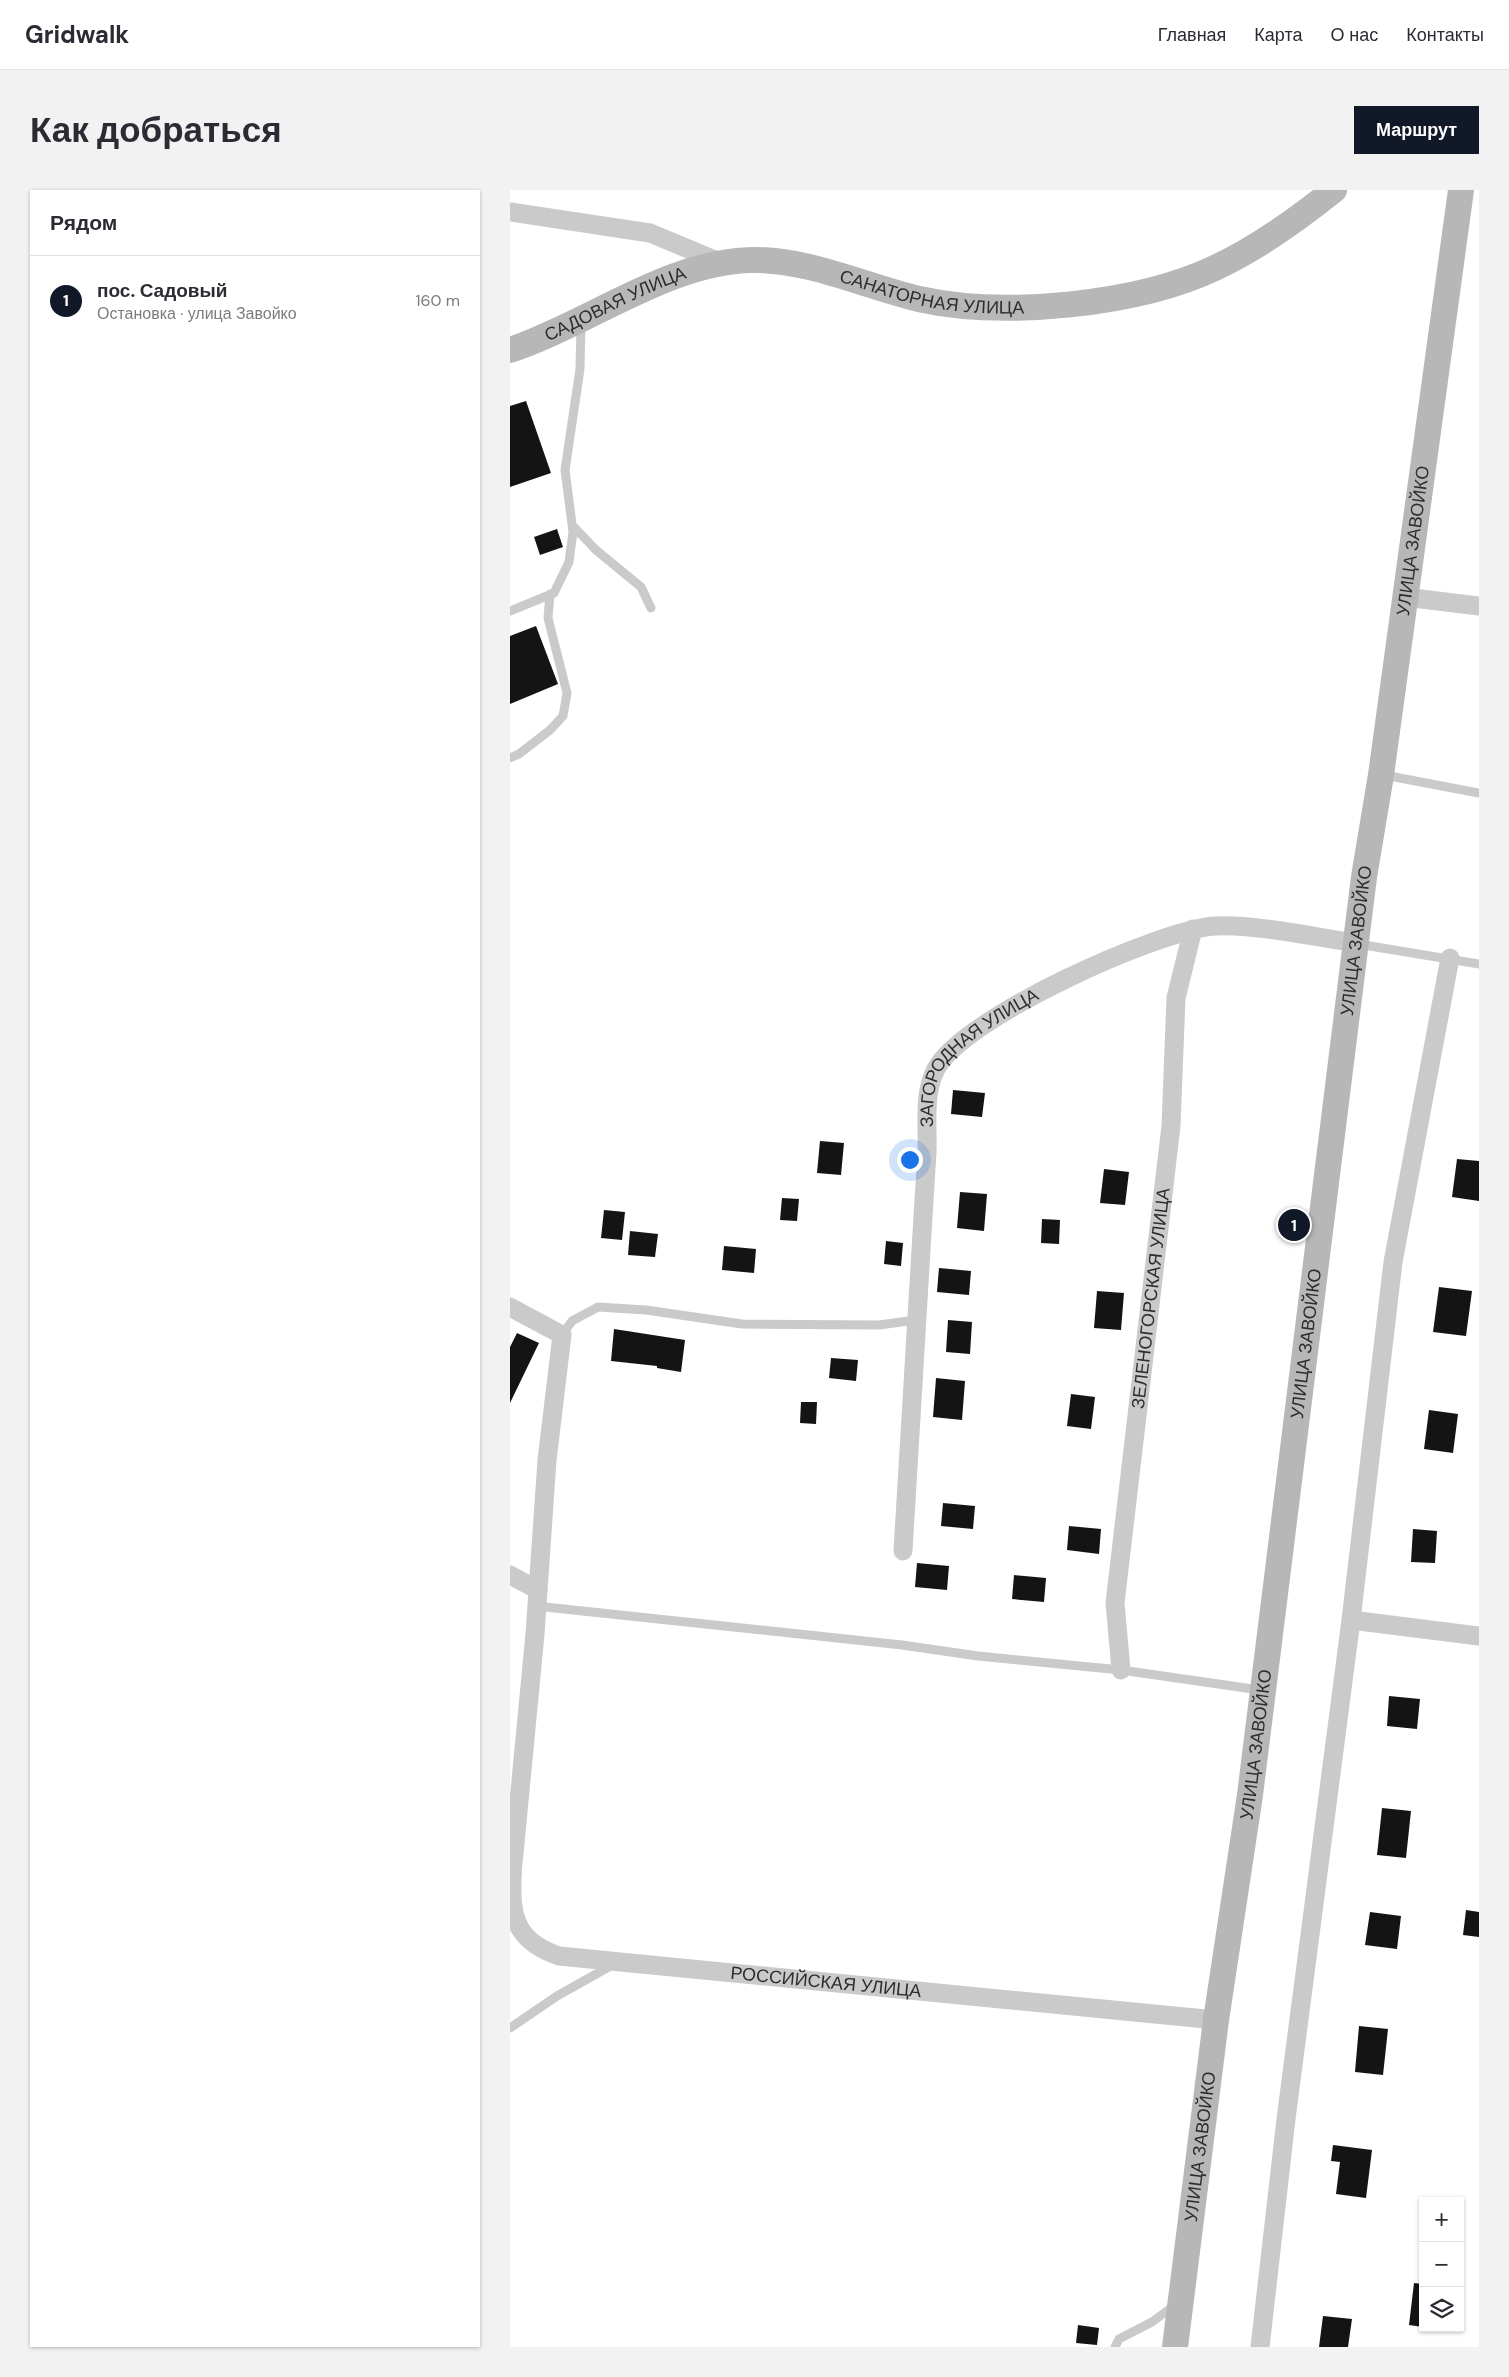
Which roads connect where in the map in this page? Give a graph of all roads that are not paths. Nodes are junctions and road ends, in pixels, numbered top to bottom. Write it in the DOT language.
graph roads {
  1 [pos="1334,190"];
  2 [pos="1461,190"];
  3 [pos="510,212"];
  4 [pos="722,263"];
  5 [pos="581,320"];
  6 [pos="510,350"];
  7 [pos="572,525"];
  8 [pos="550,594"];
  9 [pos="1405,597"];
  10 [pos="1479,606"];
  11 [pos="651,608"];
  12 [pos="510,611"];
  13 [pos="510,758"];
  14 [pos="1381,775"];
  15 [pos="1479,793"];
  16 [pos="1193,929"];
  17 [pos="1356,944"];
  18 [pos="1450,958"];
  19 [pos="1479,964"];
  20 [pos="510,1307"];
  21 [pos="916,1320"];
  22 [pos="562,1335"];
  23 [pos="902,1550"];
  24 [pos="510,1575"];
  25 [pos="537,1593"];
  26 [pos="1351,1620"];
  27 [pos="1479,1636"];
  28 [pos="1121,1670"];
  29 [pos="1262,1690"];
  30 [pos="512,1860"];
  31 [pos="617,1962"];
  32 [pos="1216,2020"];
  33 [pos="510,2028"];
  34 [pos="1181,2300"];
  35 [pos="1115,2347"];
  36 [pos="1175,2347"];
  37 [pos="1260,2347"];
  1 -- 4 [label="main road, САНАТОРНАЯ УЛИЦА"];
  2 -- 9 [label="main road, УЛИЦА ЗАВОЙКО"];
  3 -- 4 [label="street, САНАТОРНАЯ УЛИЦА"];
  4 -- 5 [label="main road, САДОВАЯ УЛИЦА"];
  5 -- 6 [label="main road, САДОВАЯ УЛИЦА"];
  5 -- 7 [label="lane"];
  7 -- 8 [label="lane"];
  7 -- 11 [label="lane"];
  8 -- 12 [label="lane"];
  8 -- 13 [label="lane"];
  9 -- 10 [label="street"];
  9 -- 14 [label="main road, УЛИЦА ЗАВОЙКО"];
  14 -- 15 [label="lane"];
  14 -- 17 [label="main road, УЛИЦА ЗАВОЙКО"];
  16 -- 17 [label="street, ЗАГОРОДНАЯ УЛИЦА"];
  16 -- 21 [label="street, ЗАГОРОДНАЯ УЛИЦА"];
  16 -- 28 [label="street, ЗЕЛЕНОГОРСКАЯ УЛИЦА"];
  17 -- 18 [label="lane"];
  17 -- 29 [label="main road, УЛИЦА ЗАВОЙКО"];
  18 -- 19 [label="lane"];
  18 -- 26 [label="street"];
  20 -- 22 [label="street"];
  21 -- 22 [label="lane"];
  21 -- 23 [label="street, ЗАГОРОДНАЯ УЛИЦА"];
  22 -- 25 [label="street, РОССИЙСКАЯ УЛИЦА"];
  24 -- 25 [label="street"];
  25 -- 28 [label="lane"];
  25 -- 30 [label="street, РОССИЙСКАЯ УЛИЦА"];
  26 -- 27 [label="street"];
  26 -- 37 [label="street"];
  28 -- 29 [label="lane"];
  29 -- 32 [label="main road, УЛИЦА ЗАВОЙКО"];
  30 -- 31 [label="street, РОССИЙСКАЯ УЛИЦА"];
  31 -- 32 [label="street, РОССИЙСКАЯ УЛИЦА"];
  31 -- 33 [label="lane"];
  32 -- 34 [label="main road, УЛИЦА ЗАВОЙКО"];
  34 -- 35 [label="lane"];
  34 -- 36 [label="main road, УЛИЦА ЗАВОЙКО"];
}
